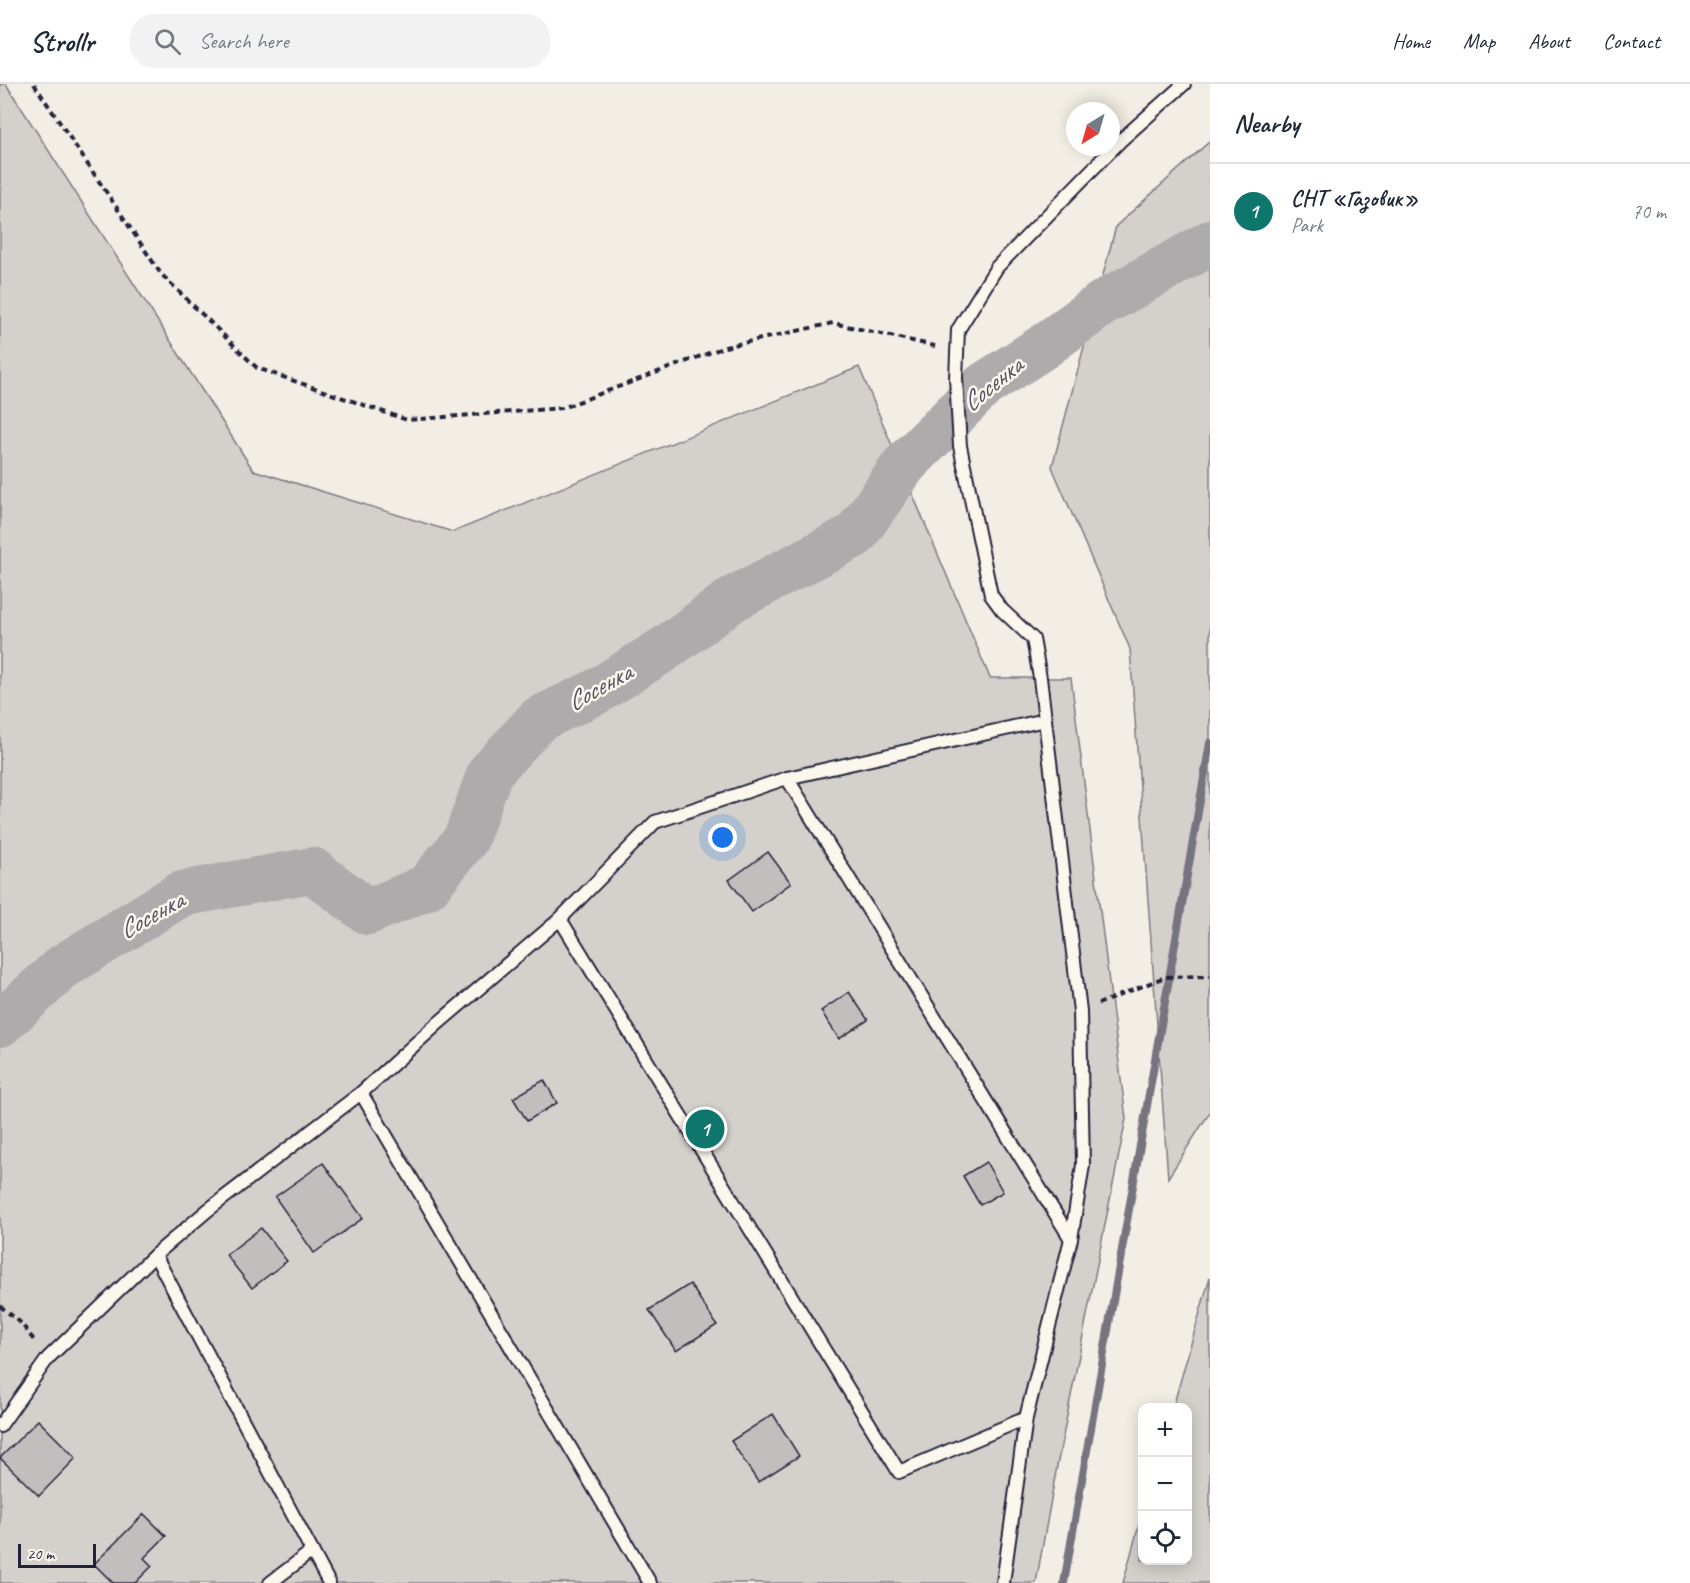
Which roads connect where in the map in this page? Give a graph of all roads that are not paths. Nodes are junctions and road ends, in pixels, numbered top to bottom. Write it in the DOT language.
graph roads {
  1 [pos="1184,84"];
  2 [pos="1045,720"];
  3 [pos="787,778"];
  4 [pos="560,919"];
  5 [pos="361,1093"];
  6 [pos="1071,1239"];
  7 [pos="155,1255"];
  8 [pos="1026,1418"];
  9 [pos="0,1426"];
  10 [pos="312,1551"];
  11 [pos="270,1583"];
  12 [pos="329,1583"];
  13 [pos="650,1583"];
  14 [pos="1002,1583"];
  1 -- 2 [label="lane"];
  2 -- 3 [label="lane"];
  2 -- 6 [label="lane"];
  3 -- 4 [label="lane"];
  3 -- 6 [label="lane"];
  4 -- 5 [label="lane"];
  4 -- 8 [label="lane"];
  5 -- 7 [label="lane"];
  5 -- 13 [label="lane"];
  6 -- 8 [label="lane"];
  7 -- 9 [label="lane"];
  7 -- 10 [label="lane"];
  8 -- 14 [label="lane"];
  10 -- 11 [label="lane"];
  10 -- 12 [label="lane"];
}
